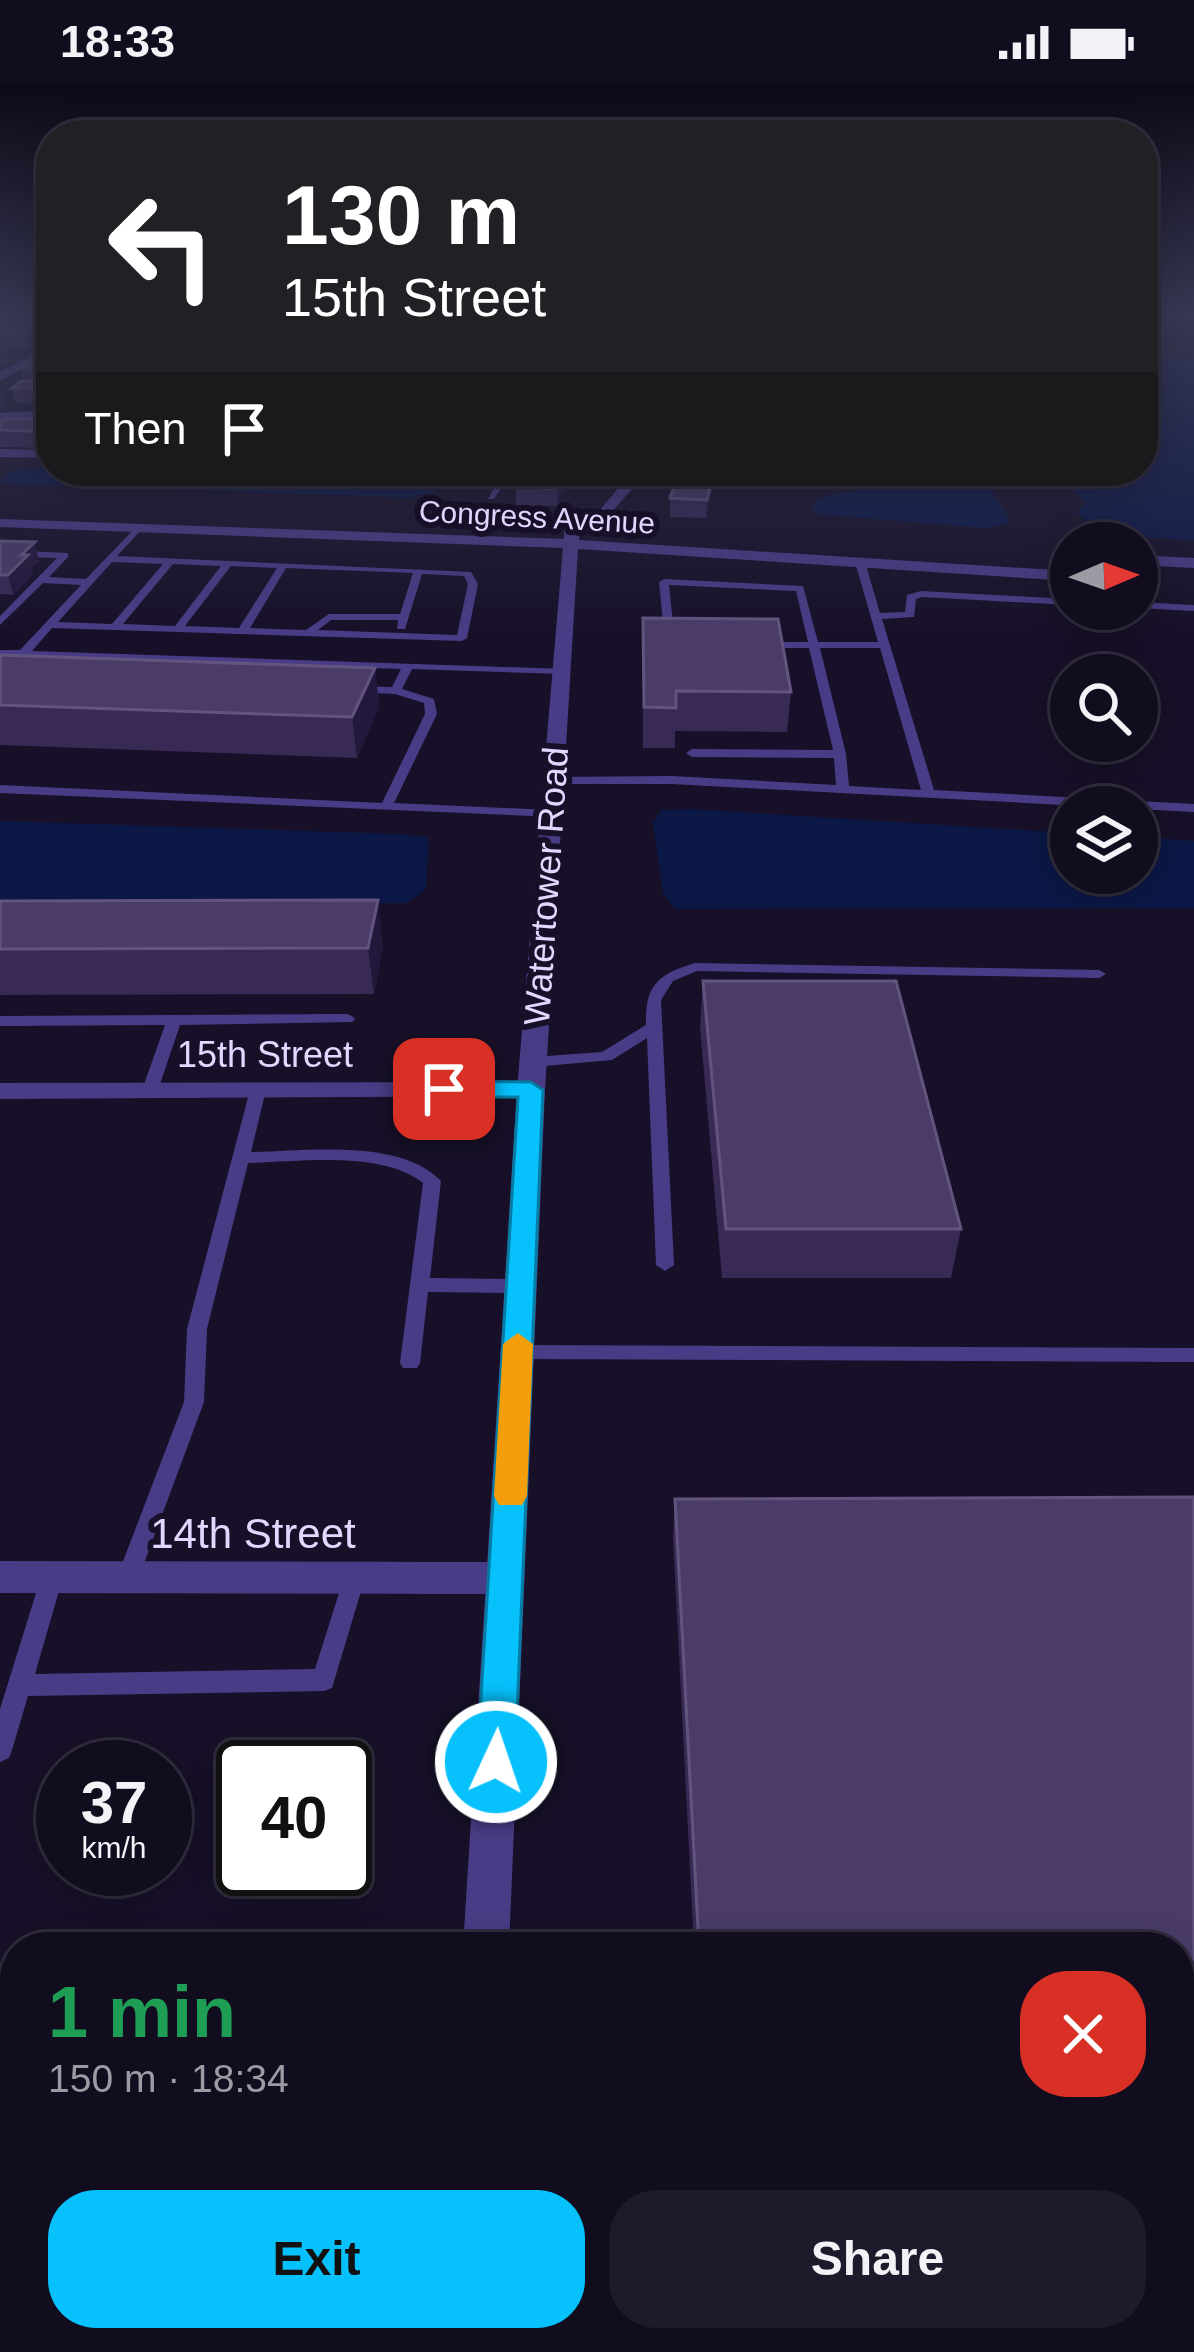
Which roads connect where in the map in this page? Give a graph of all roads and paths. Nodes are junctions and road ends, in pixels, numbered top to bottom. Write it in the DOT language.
graph roads {
  1 [pos="0,427"];
  2 [pos="36,428"];
  3 [pos="0,453"];
  4 [pos="36,454"];
  5 [pos="498,486"];
  6 [pos="600,486"];
  7 [pos="625,486"];
  8 [pos="491,497"];
  9 [pos="588,499"];
  10 [pos="0,509"];
  11 [pos="0,523"];
  12 [pos="139,527"];
  13 [pos="578,529"];
  14 [pos="0,553"];
  15 [pos="1050,556"];
  16 [pos="109,559"];
  17 [pos="1158,561"];
  18 [pos="170,562"];
  19 [pos="860,562"];
  20 [pos="1194,563"];
  21 [pos="228,564"];
  22 [pos="284,566"];
  23 [pos="418,571"];
  24 [pos="1050,575"];
  25 [pos="41,580"];
  26 [pos="1158,581"];
  27 [pos="88,582"];
  28 [pos="1194,583"];
  29 [pos="1050,601"];
  30 [pos="1158,606"];
  31 [pos="1194,608"];
  32 [pos="876,616"];
  33 [pos="404,617"];
  34 [pos="0,622"];
  35 [pos="49,625"];
  36 [pos="114,628"];
  37 [pos="177,630"];
  38 [pos="242,632"];
  39 [pos="308,634"];
  40 [pos="398,637"];
  41 [pos="742,645"];
  42 [pos="814,645"];
  43 [pos="885,645"];
  44 [pos="690,646"];
  45 [pos="0,653"];
  46 [pos="23,654"];
  47 [pos="12,664"];
  48 [pos="387,665"];
  49 [pos="408,666"];
  50 [pos="561,671"];
  51 [pos="329,688"];
  52 [pos="396,691"];
  53 [pos="692,753"];
  54 [pos="840,754"];
  55 [pos="554,782"];
  56 [pos="0,789"];
  57 [pos="843,789"];
  58 [pos="928,794"];
  59 [pos="387,805"];
  60 [pos="1194,808"];
  61 [pos="551,814"];
  62 [pos="1099,974"];
  63 [pos="347,1019"];
  64 [pos="174,1020"];
  65 [pos="0,1021"];
  66 [pos="654,1027"];
  67 [pos="532,1076"];
  68 [pos="150,1090"];
  69 [pos="258,1090"];
  70 [pos="0,1091"];
  71 [pos="242,1158"];
  72 [pos="665,1265"];
  73 [pos="419,1285"];
  74 [pos="521,1286"];
  75 [pos="518,1352"];
  76 [pos="1194,1355"];
  77 [pos="410,1363"];
  78 [pos="0,1577"];
  79 [pos="52,1577"];
  80 [pos="128,1577"];
  81 [pos="354,1578"];
  82 [pos="506,1578"];
  83 [pos="20,1685"];
  84 [pos="0,1750"];
  85 [pos="487,1932"];
  1 -- 2 [label="street"];
  3 -- 4 [label="street"];
  5 -- 8 [label="lane"];
  6 -- 9 [label="street"];
  7 -- 13 [label="street"];
  10 -- 13 [label="street, Congress Avenue"];
  11 -- 12 [label="street, Congress Avenue"];
  12 -- 13 [label="street, Congress Avenue"];
  12 -- 16 [label="lane"];
  13 -- 15 [label="street, Congress Avenue"];
  13 -- 19 [label="street, Congress Avenue"];
  13 -- 50 [label="street, Watertower Road"];
  14 -- 25 [label="lane"];
  16 -- 18 [label="lane"];
  16 -- 27 [label="lane"];
  17 -- 20 [label="street"];
  18 -- 21 [label="lane"];
  18 -- 36 [label="lane"];
  19 -- 24 [label="street, Congress Avenue"];
  19 -- 32 [label="lane"];
  21 -- 22 [label="lane"];
  21 -- 37 [label="lane"];
  22 -- 23 [label="lane"];
  22 -- 38 [label="lane"];
  23 -- 33 [label="lane"];
  23 -- 40 [label="lane"];
  25 -- 27 [label="lane"];
  25 -- 34 [label="lane"];
  26 -- 28 [label="street"];
  27 -- 35 [label="lane"];
  29 -- 32 [label="lane"];
  30 -- 31 [label="lane"];
  32 -- 43 [label="lane"];
  33 -- 39 [label="lane"];
  33 -- 40 [label="lane"];
  35 -- 36 [label="lane"];
  35 -- 46 [label="lane"];
  36 -- 37 [label="lane"];
  37 -- 38 [label="lane"];
  38 -- 39 [label="lane"];
  39 -- 40 [label="lane"];
  40 -- 48 [label="lane"];
  41 -- 42 [label="lane"];
  42 -- 43 [label="lane"];
  42 -- 44 [label="lane"];
  42 -- 54 [label="lane"];
  43 -- 58 [label="lane"];
  45 -- 46 [label="lane"];
  46 -- 47 [label="lane"];
  46 -- 48 [label="lane"];
  48 -- 49 [label="lane"];
  49 -- 50 [label="lane"];
  49 -- 52 [label="lane"];
  50 -- 55 [label="street, Watertower Road"];
  51 -- 52 [label="lane"];
  52 -- 59 [label="lane"];
  53 -- 54 [label="lane"];
  54 -- 57 [label="lane"];
  55 -- 57 [label="lane"];
  55 -- 61 [label="street, Watertower Road"];
  56 -- 59 [label="lane"];
  57 -- 58 [label="lane"];
  58 -- 60 [label="lane"];
  59 -- 61 [label="lane"];
  61 -- 67 [label="street, Watertower Road"];
  62 -- 66 [label="lane"];
  63 -- 64 [label="lane"];
  64 -- 65 [label="lane"];
  64 -- 68 [label="lane"];
  66 -- 67 [label="lane"];
  66 -- 72 [label="lane"];
  67 -- 69 [label="street, 15th Street"];
  67 -- 74 [label="street, Watertower Road"];
  68 -- 69 [label="street, 15th Street"];
  68 -- 70 [label="street, 15th Street"];
  69 -- 71 [label="lane"];
  71 -- 73 [label="lane"];
  71 -- 80 [label="lane"];
  73 -- 74 [label="lane"];
  73 -- 77 [label="lane"];
  74 -- 75 [label="street, Watertower Road"];
  75 -- 76 [label="lane"];
  75 -- 82 [label="street, Watertower Road"];
  78 -- 79 [label="street, 14th Street"];
  79 -- 80 [label="street, 14th Street"];
  79 -- 83 [label="lane"];
  80 -- 81 [label="street, 14th Street"];
  81 -- 82 [label="street, 14th Street"];
  81 -- 83 [label="lane"];
  82 -- 85 [label="street, Watertower Road"];
  83 -- 84 [label="lane"];
}
